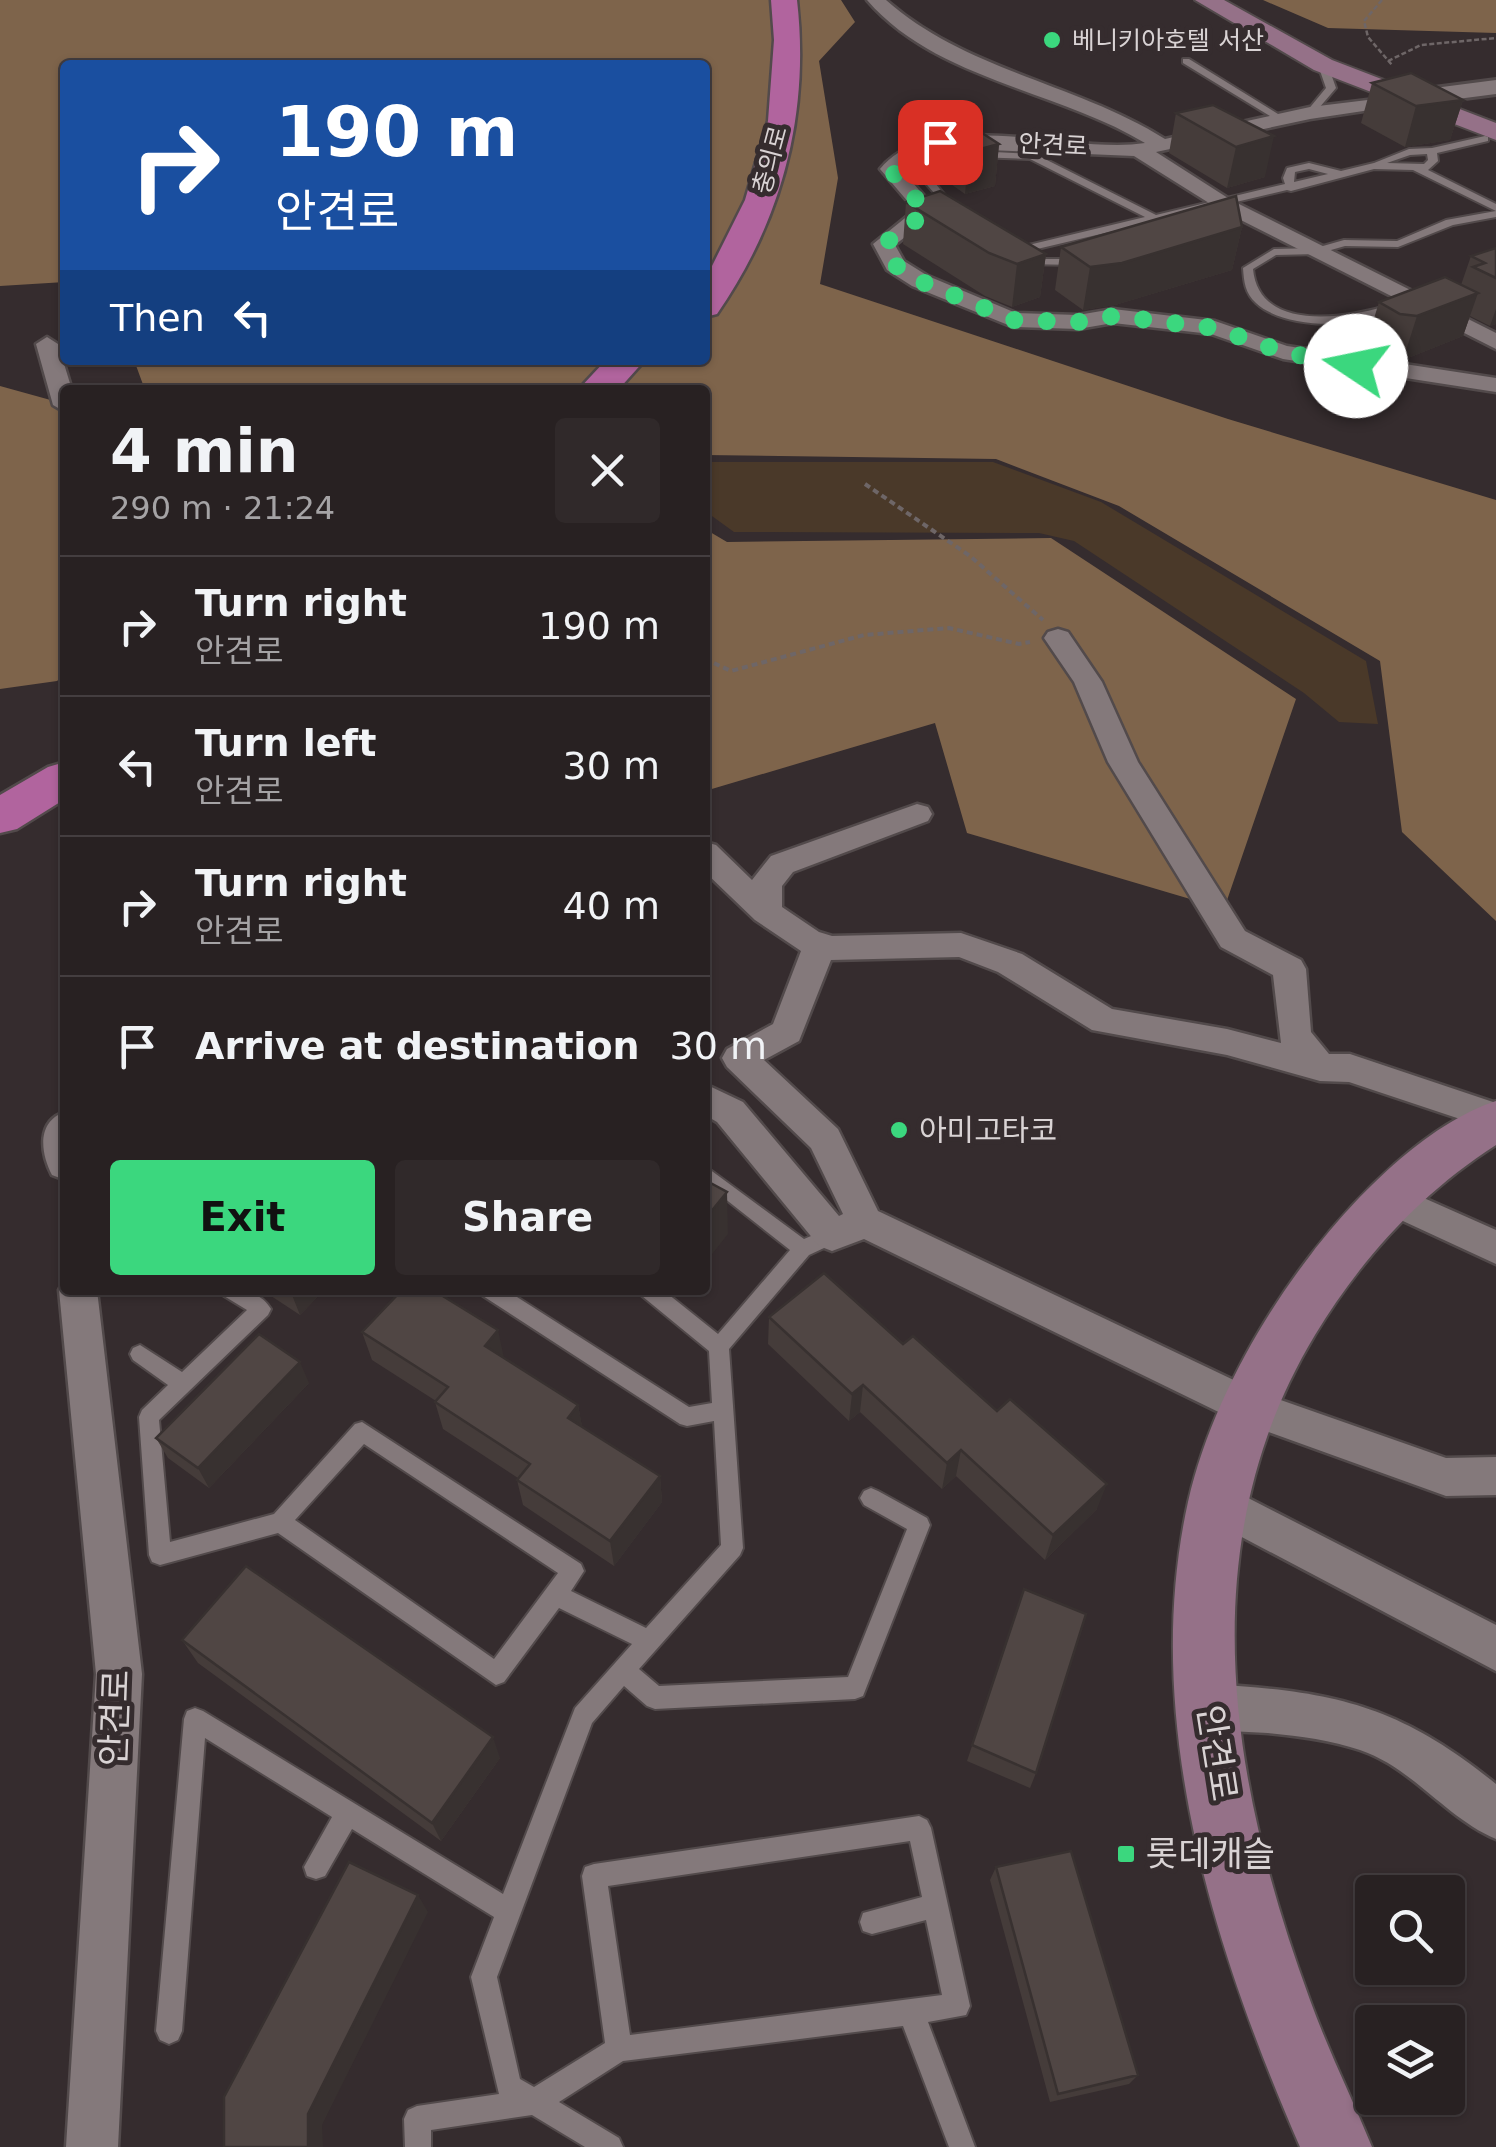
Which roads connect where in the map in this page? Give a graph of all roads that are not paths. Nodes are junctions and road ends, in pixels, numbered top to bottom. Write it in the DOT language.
graph roads {
  1 [pos="762,0"];
  2 [pos="784,0"];
  3 [pos="876,0"];
  4 [pos="1207,0"];
  5 [pos="1186,61"];
  6 [pos="1324,65"];
  7 [pos="1496,87"];
  8 [pos="1407,96"];
  9 [pos="1310,112"];
  10 [pos="1281,119"];
  11 [pos="1490,135"];
  12 [pos="1162,145"];
  13 [pos="1140,150"];
  14 [pos="1432,151"];
  15 [pos="1374,166"];
  16 [pos="1414,167"];
  17 [pos="1224,204"];
  18 [pos="1496,211"];
  19 [pos="1156,218"];
  20 [pos="950,226"];
  21 [pos="710,246"];
  22 [pos="1317,251"];
  23 [pos="1098,258"];
  24 [pos="710,299"];
  25 [pos="1400,308"];
  26 [pos="1496,342"];
  27 [pos="47,344"];
  28 [pos="623,365"];
  29 [pos="658,365"];
  30 [pos="602,385"];
  31 [pos="639,385"];
  32 [pos="1496,385"];
  33 [pos="60,387"];
  34 [pos="1058,638"];
  35 [pos="60,757"];
  36 [pos="60,781"];
  37 [pos="0,792"];
  38 [pos="917,814"];
  39 [pos="0,816"];
  40 [pos="710,857"];
  41 [pos="766,912"];
  42 [pos="820,945"];
  43 [pos="1320,1067"];
  44 [pos="710,1101"];
  45 [pos="1496,1119"];
  46 [pos="710,1175"];
  47 [pos="1390,1198"];
  48 [pos="833,1235"];
  49 [pos="1496,1248"];
  50 [pos="79,1295"];
  51 [pos="239,1295"];
  52 [pos="498,1295"];
  53 [pos="656,1295"];
  54 [pos="720,1347"];
  55 [pos="140,1354"];
  56 [pos="184,1384"];
  57 [pos="1249,1407"];
  58 [pos="723,1410"];
  59 [pos="1496,1476"];
  60 [pos="870,1498"];
  61 [pos="1217,1502"];
  62 [pos="280,1522"];
  63 [pos="554,1595"];
  64 [pos="649,1641"];
  65 [pos="1496,1648"];
  66 [pos="623,1670"];
  67 [pos="1208,1706"];
  68 [pos="348,1813"];
  69 [pos="1496,1815"];
  70 [pos="316,1867"];
  71 [pos="936,1906"];
  72 [pos="509,1912"];
  73 [pos="872,1922"];
  74 [pos="911,2012"];
  75 [pos="169,2031"];
  76 [pos="619,2049"];
  77 [pos="535,2102"];
  78 [pos="92,2147"];
  79 [pos="418,2147"];
  80 [pos="610,2147"];
  81 [pos="962,2147"];
  82 [pos="1336,2147"];
  1 -- 21 [label="highway, 충의로"];
  2 -- 24 [label="highway, 충의로"];
  3 -- 12 [label="street, 안견로"];
  4 -- 6 [label="main road, 안견로"];
  5 -- 10 [label="lane"];
  6 -- 8 [label="main road, 안견로"];
  6 -- 9 [label="lane"];
  7 -- 8 [label="street"];
  8 -- 9 [label="street, 안견로"];
  8 -- 11 [label="main road, 안견로"];
  9 -- 10 [label="street, 안견로"];
  10 -- 12 [label="street, 안견로"];
  11 -- 14 [label="lane, 안견로"];
  12 -- 13 [label="street, 안견로"];
  13 -- 17 [label="street"];
  13 -- 32 [label="street, 안견로"];
  14 -- 15 [label="lane"];
  14 -- 16 [label="lane, 안견로"];
  15 -- 16 [label="lane"];
  15 -- 17 [label="lane"];
  16 -- 18 [label="lane"];
  17 -- 19 [label="lane"];
  17 -- 22 [label="street"];
  18 -- 22 [label="lane"];
  19 -- 20 [label="lane, 안견로"];
  19 -- 23 [label="lane"];
  22 -- 25 [label="street"];
  22 -- 25 [label="lane"];
  25 -- 26 [label="street"];
  27 -- 33 [label="street"];
  28 -- 30 [label="highway"];
  29 -- 31 [label="highway"];
  34 -- 43 [label="street"];
  35 -- 37 [label="highway"];
  36 -- 39 [label="highway"];
  38 -- 41 [label="street"];
  40 -- 41 [label="street"];
  41 -- 42 [label="street"];
  42 -- 43 [label="street"];
  42 -- 48 [label="street"];
  43 -- 45 [label="street"];
  44 -- 48 [label="street"];
  45 -- 47 [label="main road, 안견로"];
  46 -- 48 [label="lane"];
  47 -- 49 [label="street"];
  47 -- 57 [label="main road, 안견로"];
  48 -- 54 [label="lane"];
  48 -- 57 [label="street"];
  50 -- 78 [label="street, 안견로"];
  51 -- 56 [label="lane"];
  52 -- 58 [label="lane"];
  53 -- 54 [label="lane"];
  54 -- 58 [label="lane"];
  55 -- 56 [label="lane"];
  56 -- 62 [label="lane"];
  57 -- 59 [label="street"];
  57 -- 61 [label="main road, 안견로"];
  58 -- 64 [label="lane"];
  60 -- 66 [label="lane"];
  61 -- 65 [label="street"];
  61 -- 67 [label="main road, 안견로"];
  62 -- 63 [label="lane"];
  62 -- 63 [label="lane"];
  63 -- 64 [label="lane"];
  64 -- 66 [label="lane"];
  66 -- 72 [label="lane"];
  67 -- 69 [label="street"];
  67 -- 82 [label="main road, 안견로"];
  68 -- 70 [label="lane"];
  68 -- 72 [label="lane"];
  68 -- 75 [label="lane"];
  71 -- 73 [label="lane"];
  71 -- 74 [label="lane"];
  71 -- 76 [label="lane"];
  72 -- 77 [label="lane"];
  74 -- 76 [label="lane"];
  74 -- 81 [label="lane"];
  76 -- 77 [label="lane"];
  77 -- 79 [label="lane"];
  77 -- 80 [label="lane"];
}
